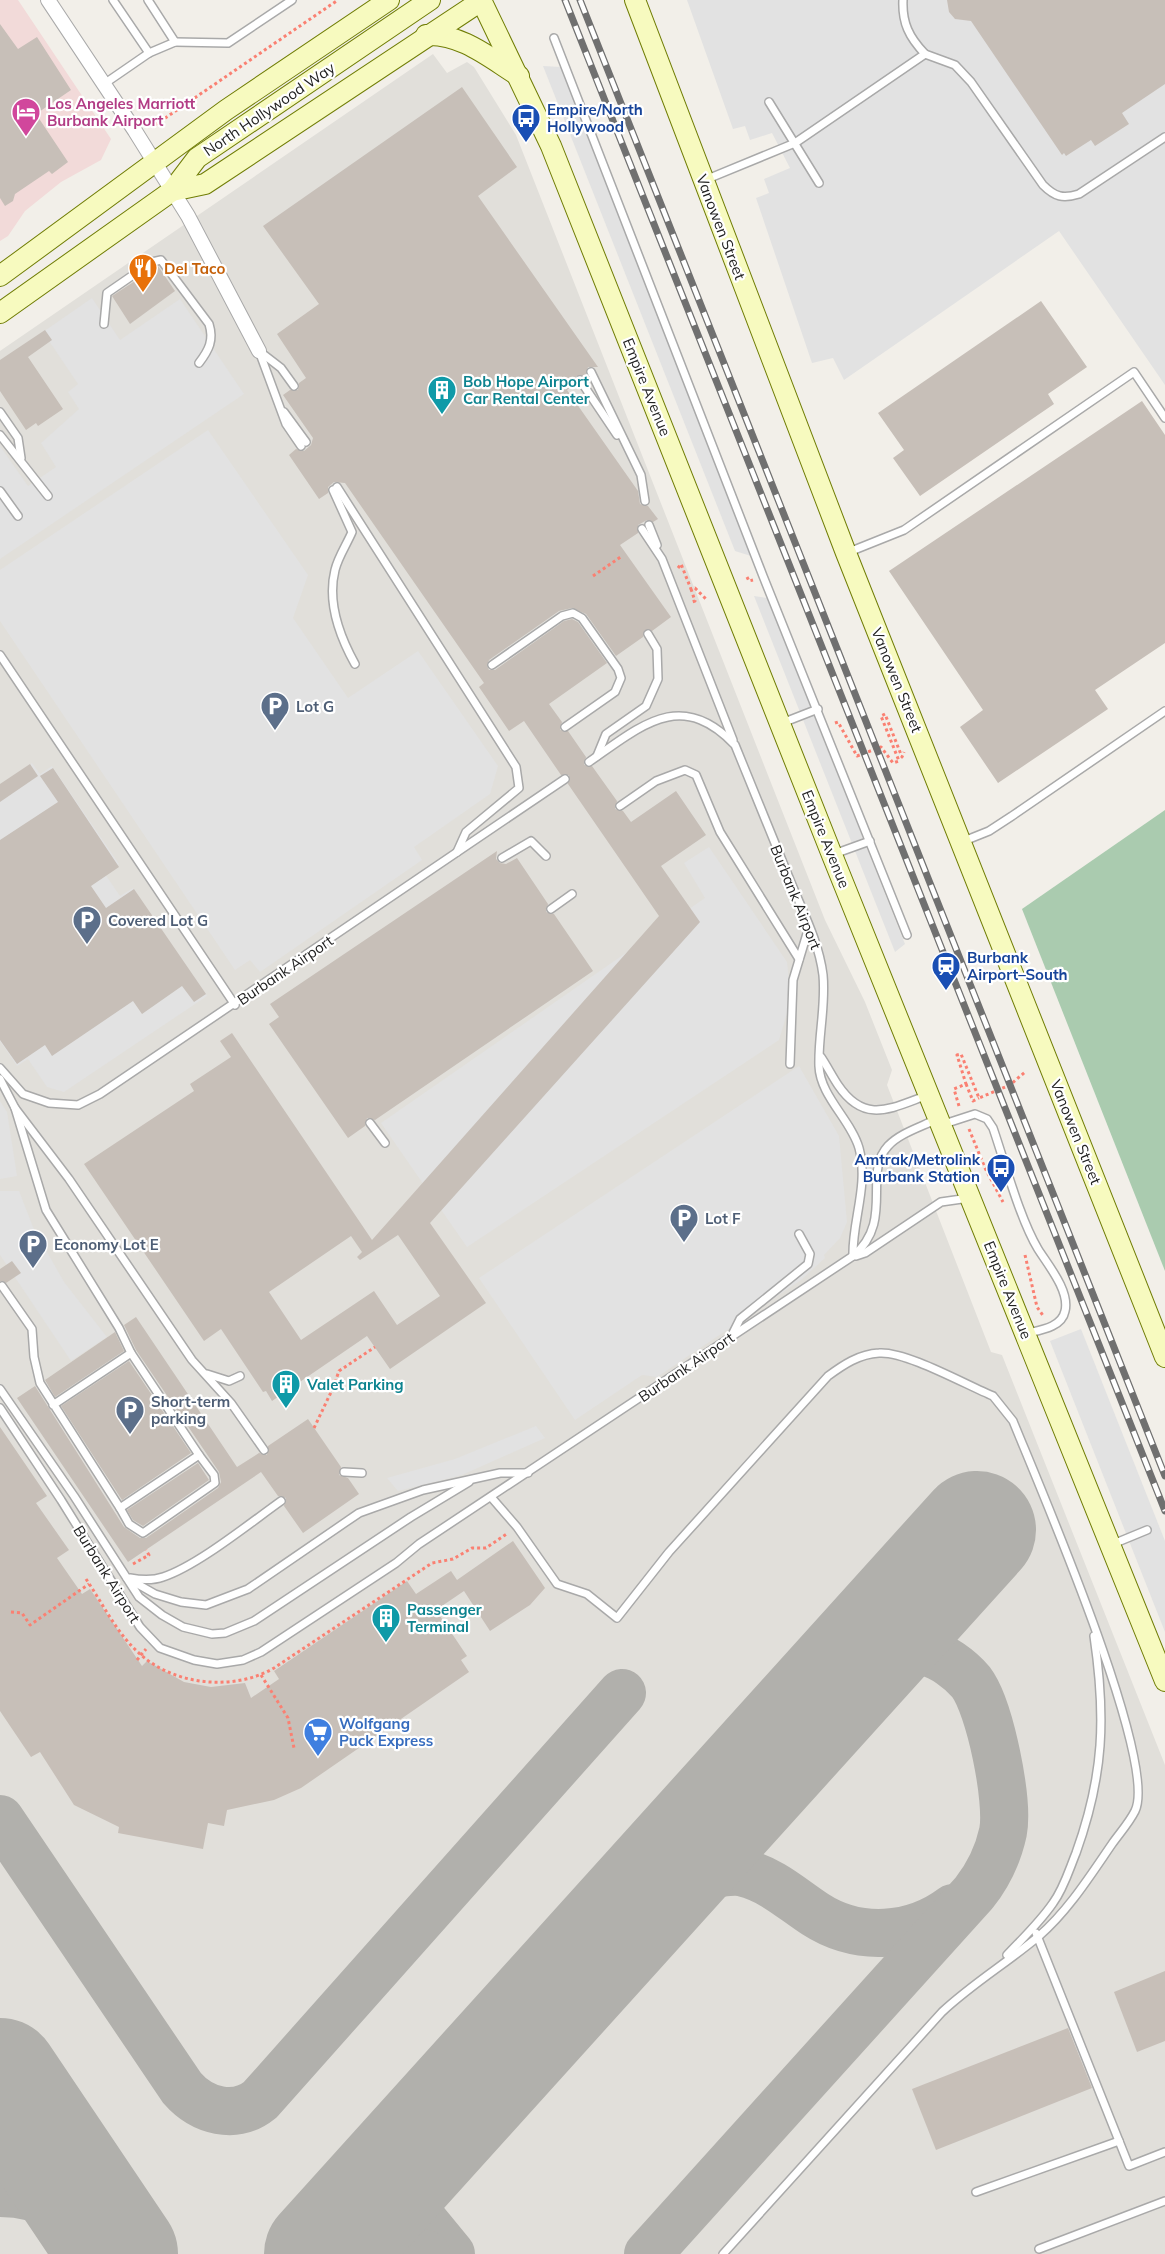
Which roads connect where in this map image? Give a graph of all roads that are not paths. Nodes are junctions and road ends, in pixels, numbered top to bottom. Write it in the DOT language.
graph roads {
  1 [pos="48,0"];
  2 [pos="113,0"];
  3 [pos="148,0"];
  4 [pos="292,0"];
  5 [pos="389,0"];
  6 [pos="430,0"];
  7 [pos="481,0"];
  8 [pos="635,0"];
  9 [pos="903,0"];
  10 [pos="426,35"];
  11 [pos="554,38"];
  12 [pos="175,42"];
  13 [pos="149,53"];
  14 [pos="925,54"];
  15 [pos="519,76"];
  16 [pos="104,84"];
  17 [pos="770,102"];
  18 [pos="1165,137"];
  19 [pos="795,143"];
  20 [pos="154,163"];
  21 [pos="704,180"];
  22 [pos="819,183"];
  23 [pos="172,191"];
  24 [pos="0,276"];
  25 [pos="0,313"];
  26 [pos="104,324"];
  27 [pos="259,351"];
  28 [pos="199,363"];
  29 [pos="591,372"];
  30 [pos="580,380"];
  31 [pos="294,386"];
  32 [pos="0,412"];
  33 [pos="1165,418"];
  34 [pos="0,435"];
  35 [pos="304,444"];
  36 [pos="630,455"];
  37 [pos="21,458"];
  38 [pos="0,491"];
  39 [pos="48,496"];
  40 [pos="645,501"];
  41 [pos="18,516"];
  42 [pos="646,527"];
  43 [pos="846,553"];
  44 [pos="648,634"];
  45 [pos="0,655"];
  46 [pos="355,664"];
  47 [pos="492,665"];
  48 [pos="818,709"];
  49 [pos="1165,711"];
  50 [pos="780,724"];
  51 [pos="565,727"];
  52 [pos="735,745"];
  53 [pos="597,757"];
  54 [pos="589,762"];
  55 [pos="565,779"];
  56 [pos="620,806"];
  57 [pos="870,841"];
  58 [pos="961,841"];
  59 [pos="457,852"];
  60 [pos="832,855"];
  61 [pos="546,856"];
  62 [pos="502,858"];
  63 [pos="572,894"];
  64 [pos="551,909"];
  65 [pos="809,927"];
  66 [pos="907,935"];
  67 [pos="799,959"];
  68 [pos="235,1005"];
  69 [pos="820,1057"];
  70 [pos="790,1064"];
  71 [pos="0,1068"];
  72 [pos="0,1079"];
  73 [pos="929,1094"];
  74 [pos="15,1108"];
  75 [pos="940,1122"];
  76 [pos="370,1123"];
  77 [pos="385,1143"];
  78 [pos="970,1198"];
  79 [pos="799,1234"];
  80 [pos="853,1256"];
  81 [pos="2,1286"];
  82 [pos="1025,1334"];
  83 [pos="730,1337"];
  84 [pos="131,1353"];
  85 [pos="1165,1357"];
  86 [pos="205,1373"];
  87 [pos="240,1376"];
  88 [pos="0,1389"];
  89 [pos="53,1405"];
  90 [pos="0,1408"];
  91 [pos="264,1450"];
  92 [pos="199,1455"];
  93 [pos="344,1472"];
  94 [pos="362,1473"];
  95 [pos="530,1473"];
  96 [pos="469,1482"];
  97 [pos="491,1497"];
  98 [pos="281,1501"];
  99 [pos="120,1508"];
  100 [pos="1147,1530"];
  101 [pos="1110,1545"];
  102 [pos="125,1577"];
  103 [pos="1091,1618"];
  104 [pos="1165,1681"];
  105 [pos="1033,1928"];
  106 [pos="1038,1937"];
  107 [pos="997,1966"];
  108 [pos="1119,2141"];
  109 [pos="1165,2152"];
  110 [pos="976,2192"];
  111 [pos="1165,2201"];
  112 [pos="1038,2249"];
  113 [pos="723,2254"];
  1 -- 16 [label="street"];
  2 -- 13 [label="lane"];
  3 -- 12 [label="lane"];
  4 -- 12 [label="lane"];
  5 -- 20 [label="main road, North Hollywood Way"];
  6 -- 23 [label="main road, North Hollywood Way"];
  7 -- 10 [label="main road"];
  7 -- 15 [label="main road, Empire Avenue"];
  8 -- 21 [label="main road, Vanowen Street"];
  9 -- 14 [label="lane"];
  10 -- 15 [label="main road"];
  10 -- 23 [label="main road"];
  11 -- 48 [label="lane"];
  12 -- 13 [label="lane"];
  13 -- 16 [label="lane"];
  14 -- 18 [label="lane"];
  14 -- 19 [label="lane"];
  15 -- 50 [label="main road, Empire Avenue"];
  16 -- 20 [label="street"];
  17 -- 19 [label="lane"];
  19 -- 21 [label="lane"];
  19 -- 22 [label="lane"];
  20 -- 23 [label="street"];
  20 -- 24 [label="main road, North Hollywood Way"];
  21 -- 43 [label="main road, Vanowen Street"];
  23 -- 25 [label="main road, North Hollywood Way"];
  23 -- 27 [label="street"];
  26 -- 28 [label="lane"];
  27 -- 31 [label="lane"];
  27 -- 35 [label="lane"];
  29 -- 36 [label="lane"];
  30 -- 36 [label="lane"];
  32 -- 37 [label="lane"];
  33 -- 43 [label="lane"];
  34 -- 37 [label="lane"];
  36 -- 40 [label="lane"];
  37 -- 39 [label="lane"];
  38 -- 41 [label="lane"];
  42 -- 52 [label="lane"];
  43 -- 58 [label="main road, Vanowen Street"];
  44 -- 53 [label="lane"];
  45 -- 68 [label="lane"];
  46 -- 59 [label="lane"];
  47 -- 51 [label="lane"];
  48 -- 50 [label="lane"];
  48 -- 57 [label="lane"];
  49 -- 58 [label="lane"];
  50 -- 60 [label="main road, Empire Avenue"];
  52 -- 53 [label="lane, Burbank Airport"];
  52 -- 65 [label="lane, Burbank Airport"];
  53 -- 54 [label="lane, Burbank Airport"];
  55 -- 59 [label="lane, Burbank Airport"];
  56 -- 67 [label="lane"];
  57 -- 60 [label="lane"];
  57 -- 66 [label="lane"];
  58 -- 85 [label="main road, Vanowen Street"];
  59 -- 68 [label="lane, Burbank Airport"];
  60 -- 73 [label="main road, Empire Avenue"];
  61 -- 62 [label="lane"];
  63 -- 64 [label="lane"];
  65 -- 67 [label="lane"];
  65 -- 69 [label="lane, Burbank Airport"];
  67 -- 70 [label="lane"];
  68 -- 71 [label="lane, Burbank Airport"];
  69 -- 73 [label="lane"];
  69 -- 80 [label="lane, Burbank Airport"];
  72 -- 74 [label="lane"];
  73 -- 75 [label="main road, Empire Avenue"];
  74 -- 84 [label="lane"];
  74 -- 86 [label="lane"];
  75 -- 78 [label="main road, Empire Avenue"];
  75 -- 80 [label="lane"];
  75 -- 82 [label="lane"];
  76 -- 77 [label="lane"];
  78 -- 80 [label="lane"];
  78 -- 82 [label="main road, Empire Avenue"];
  79 -- 83 [label="lane"];
  80 -- 83 [label="lane, Burbank Airport"];
  81 -- 89 [label="lane"];
  82 -- 101 [label="main road, Empire Avenue"];
  83 -- 95 [label="lane, Burbank Airport"];
  84 -- 89 [label="lane"];
  84 -- 92 [label="lane"];
  86 -- 87 [label="lane"];
  86 -- 91 [label="lane"];
  88 -- 102 [label="lane, Burbank Airport"];
  89 -- 99 [label="lane"];
  90 -- 97 [label="lane, Burbank Airport"];
  92 -- 99 [label="lane"];
  92 -- 99 [label="lane"];
  93 -- 94 [label="lane"];
  95 -- 96 [label="lane, Burbank Airport"];
  95 -- 97 [label="lane, Burbank Airport"];
  96 -- 102 [label="lane, Burbank Airport"];
  96 -- 102 [label="lane, Burbank Airport"];
  97 -- 103 [label="lane"];
  98 -- 102 [label="lane"];
  100 -- 101 [label="lane"];
  101 -- 104 [label="main road, Empire Avenue"];
  103 -- 105 [label="lane"];
  103 -- 106 [label="lane"];
  105 -- 106 [label="lane"];
  105 -- 107 [label="lane"];
  106 -- 107 [label="lane"];
  106 -- 108 [label="lane"];
  107 -- 113 [label="lane"];
  108 -- 109 [label="lane"];
  108 -- 110 [label="lane"];
  111 -- 112 [label="lane"];
}
